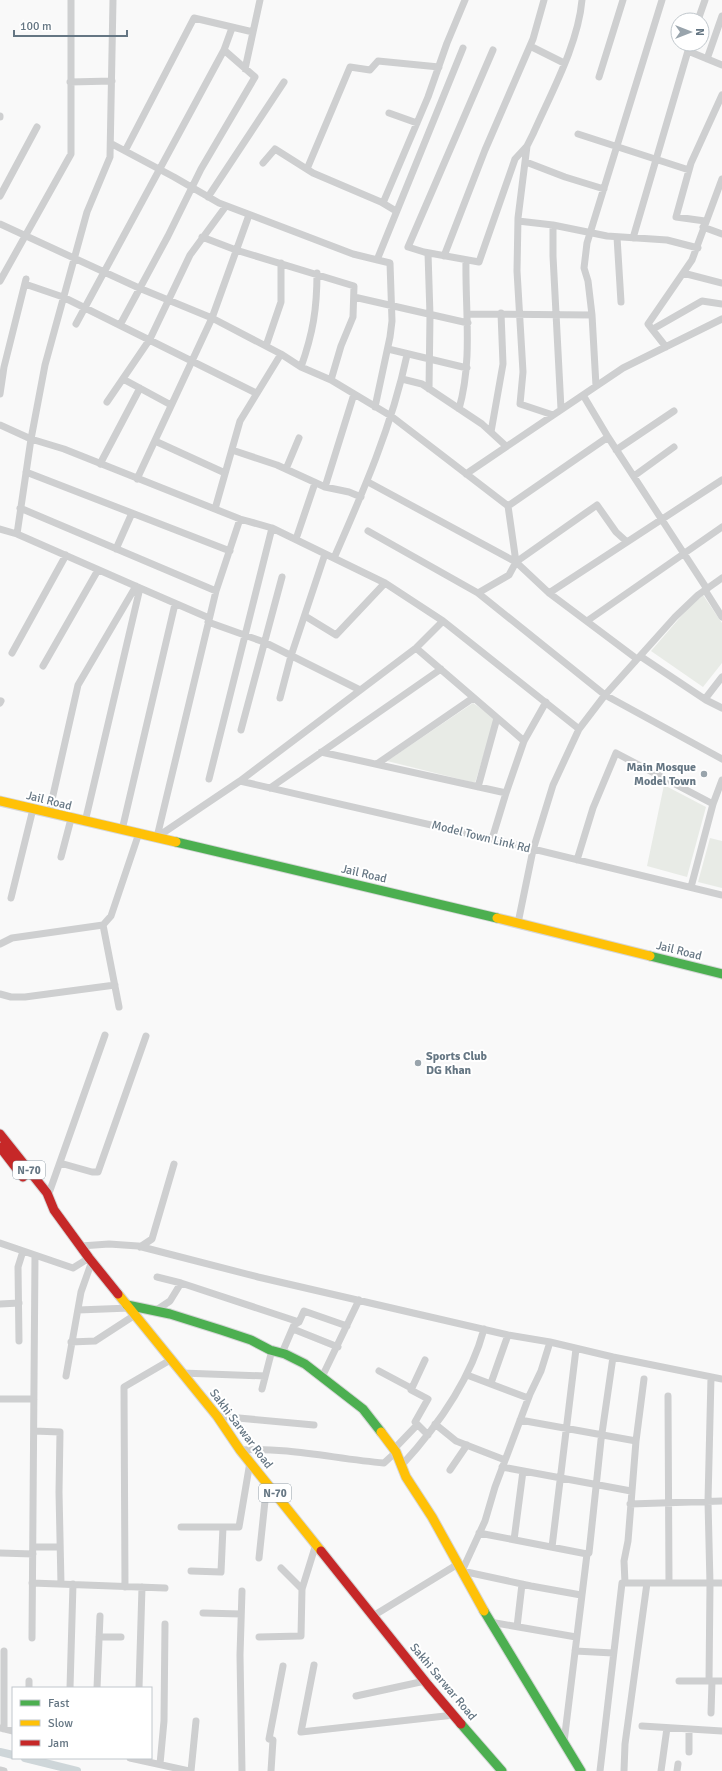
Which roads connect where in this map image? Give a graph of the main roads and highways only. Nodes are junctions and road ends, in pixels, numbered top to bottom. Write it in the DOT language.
graph roads {
  1 [pos="0,801"];
  2 [pos="722,974"];
  3 [pos="0,1134"];
  4 [pos="0,1148"];
  5 [pos="54,1210"];
  6 [pos="130,1309"];
  7 [pos="502,1771"];
  8 [pos="581,1771"];
  1 -- 2 [label="main road, Jail Road"];
  3 -- 5 [label="main road, Sakhi Sarwar Road / N-70"];
  4 -- 5 [label="main road, N-70"];
  5 -- 6 [label="main road, Sakhi Sarwar Road / N-70"];
  6 -- 7 [label="main road, Sakhi Sarwar Road / N-70"];
  6 -- 8 [label="main road"];
}
